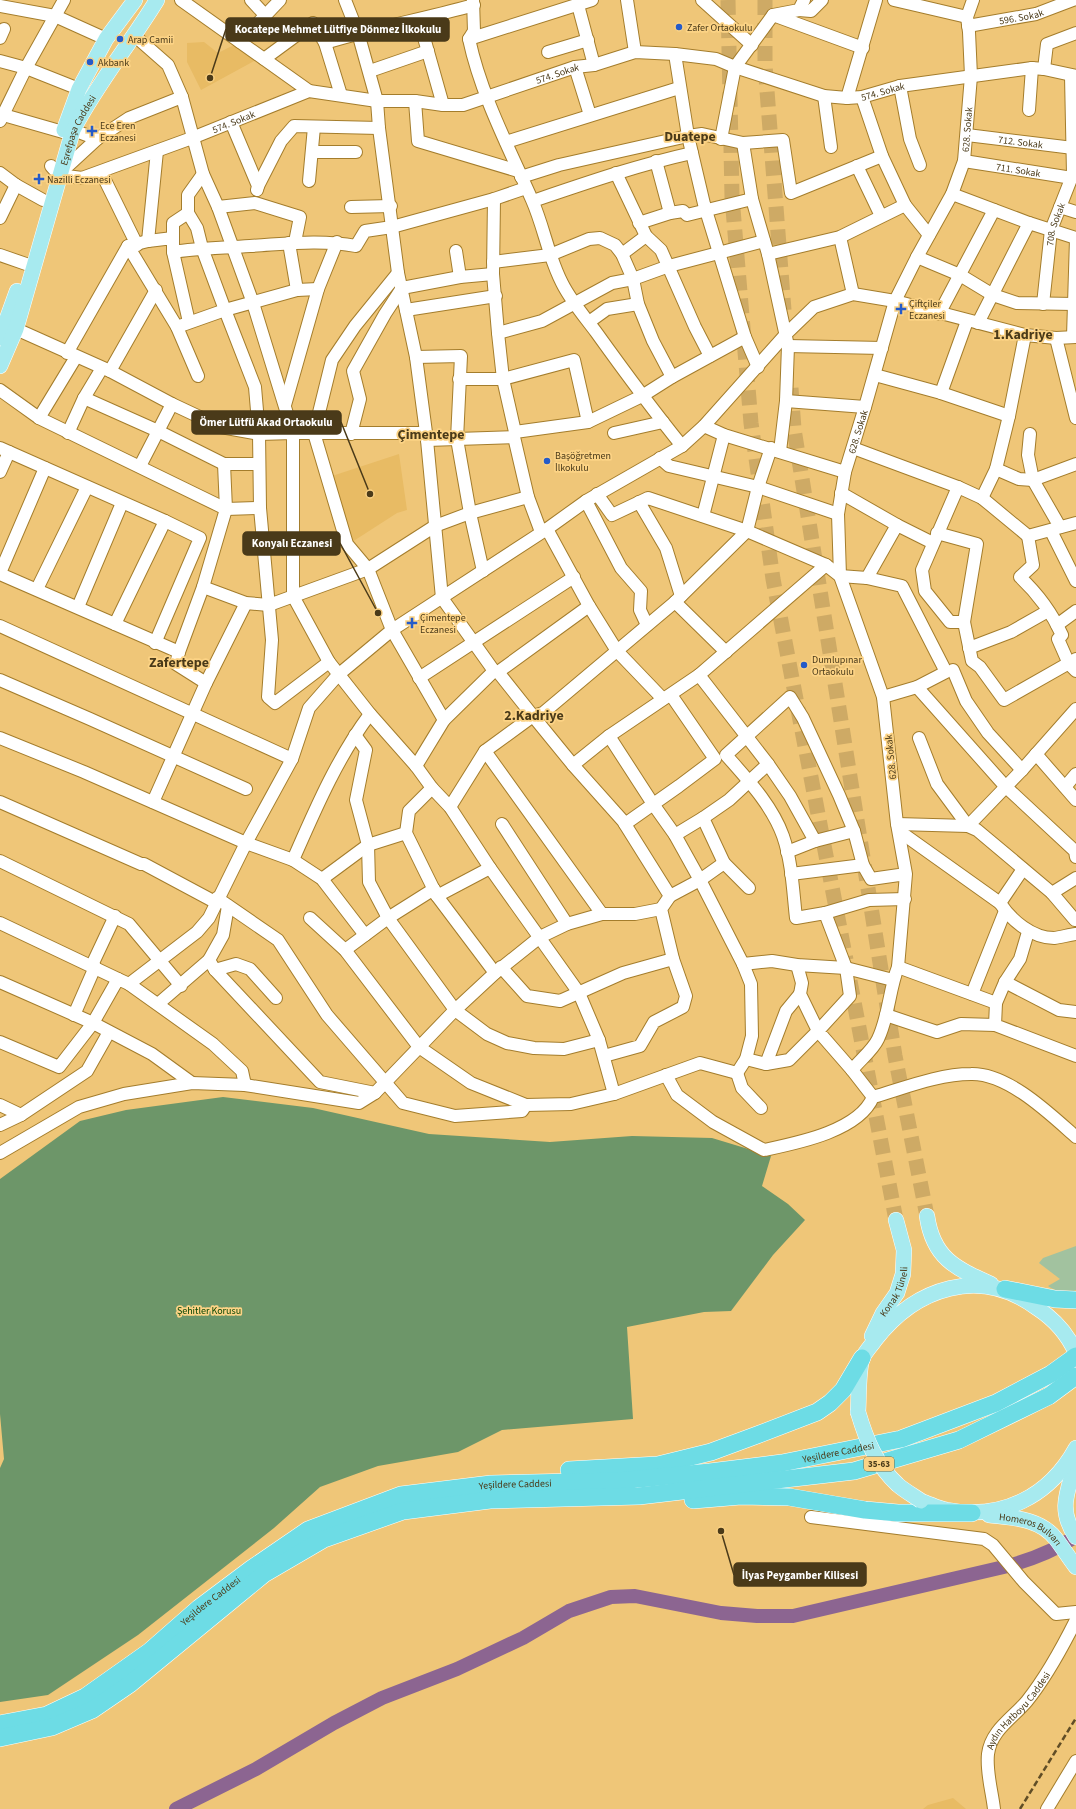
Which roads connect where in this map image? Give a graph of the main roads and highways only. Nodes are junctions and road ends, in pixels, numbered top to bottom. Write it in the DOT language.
graph roads {
  1 [pos="135,0"];
  2 [pos="157,0"];
  3 [pos="68,131"];
  4 [pos="55,170"];
  5 [pos="0,338"];
  6 [pos="0,366"];
  7 [pos="927,1216"];
  8 [pos="896,1220"];
  9 [pos="1005,1289"];
  10 [pos="1076,1300"];
  11 [pos="1076,1355"];
  12 [pos="862,1358"];
  13 [pos="1076,1376"];
  14 [pos="1076,1448"];
  15 [pos="1076,1462"];
  16 [pos="401,1495"];
  17 [pos="490,1500"];
  18 [pos="972,1513"];
  19 [pos="1076,1537"];
  20 [pos="1076,1567"];
  21 [pos="0,1724"];
  22 [pos="52,1727"];
  23 [pos="0,1738"];
  24 [pos="0,1746"];
  1 -- 3 [label="main road, Eşrefpaşa Caddesi"];
  2 -- 3 [label="main road, Eşrefpaşa Caddesi"];
  3 -- 4 [label="main road, Eşrefpaşa Caddesi"];
  4 -- 5 [label="main road, Eşrefpaşa Caddesi"];
  4 -- 6 [label="main road, Eşrefpaşa Caddesi"];
  7 -- 9 [label="main road"];
  8 -- 12 [label="main road, Konak Tüneli"];
  9 -- 10 [label="highway"];
  9 -- 11 [label="main road"];
  9 -- 12 [label="main road"];
  11 -- 16 [label="highway, Yeşildere Caddesi"];
  12 -- 16 [label="highway"];
  12 -- 18 [label="main road, 35-63, bridge"];
  13 -- 17 [label="highway, Yeşildere Caddesi"];
  14 -- 18 [label="main road"];
  15 -- 19 [label="main road, Homeros Bulvarı"];
  16 -- 21 [label="highway, Yeşildere Caddesi"];
  17 -- 18 [label="highway"];
  17 -- 22 [label="highway, Yeşildere Caddesi"];
  18 -- 20 [label="main road, Homeros Bulvarı"];
  22 -- 23 [label="highway, Yeşildere Caddesi"];
  22 -- 24 [label="highway"];
}
